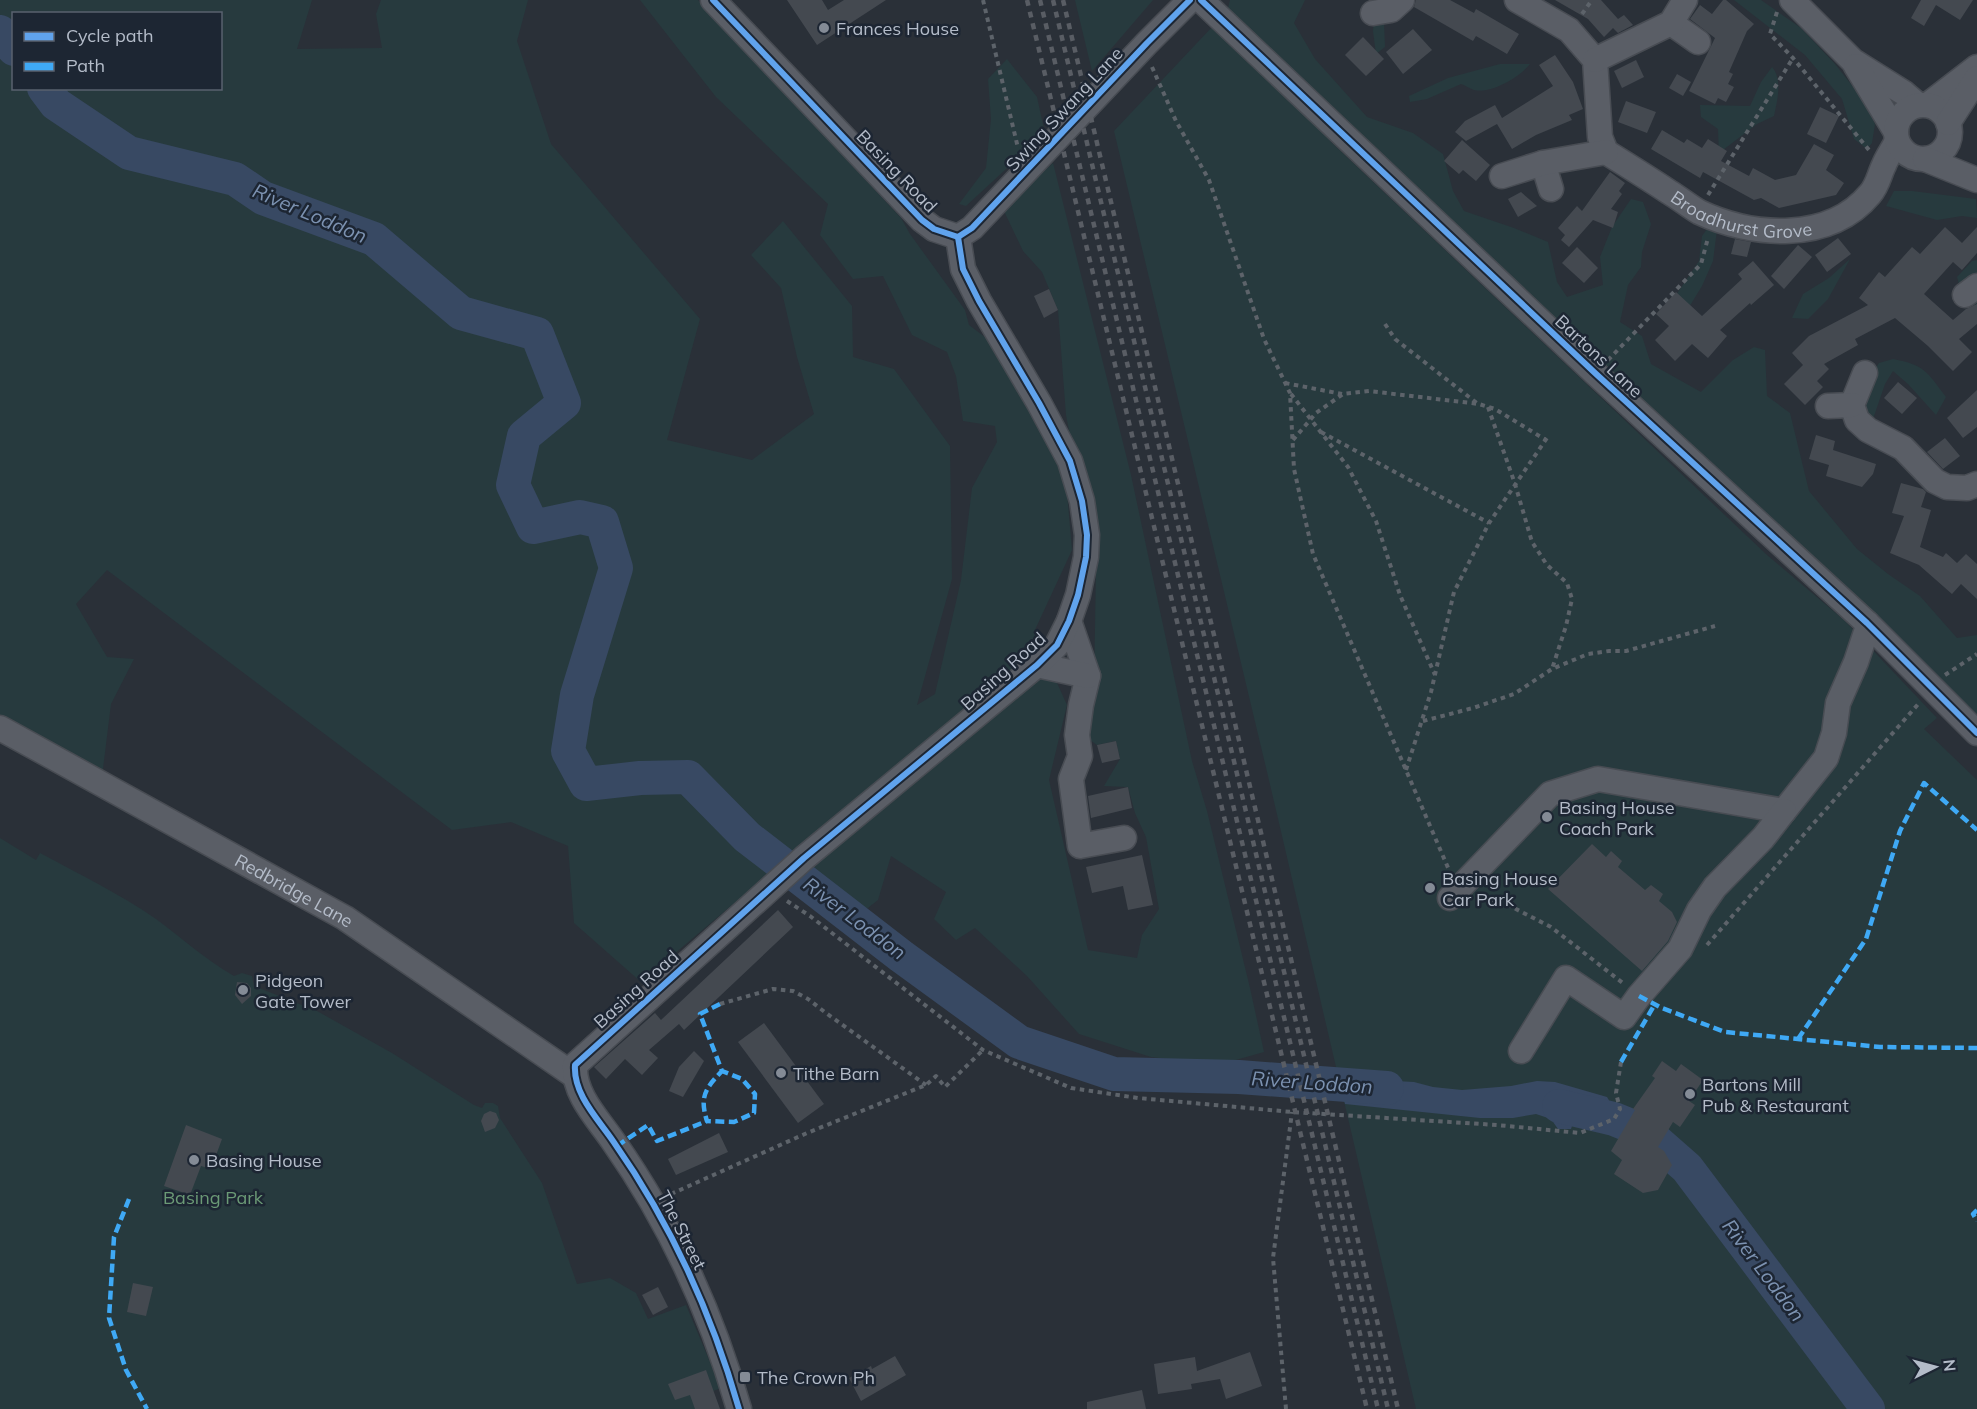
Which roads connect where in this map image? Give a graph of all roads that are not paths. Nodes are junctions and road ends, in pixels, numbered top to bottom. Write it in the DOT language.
graph roads {
  1 [pos="713,0"];
  2 [pos="1190,0"];
  3 [pos="1201,0"];
  4 [pos="1402,0"];
  5 [pos="1517,0"];
  6 [pos="1685,0"];
  7 [pos="1786,1"];
  8 [pos="1373,13"];
  9 [pos="1671,23"];
  10 [pos="1698,42"];
  11 [pos="1596,60"];
  12 [pos="1853,61"];
  13 [pos="1977,67"];
  14 [pos="1977,78"];
  15 [pos="1923,105"];
  16 [pos="1949,132"];
  17 [pos="1896,137"];
  18 [pos="1606,152"];
  19 [pos="1920,159"];
  20 [pos="1543,163"];
  21 [pos="1880,175"];
  22 [pos="1502,176"];
  23 [pos="1977,179"];
  24 [pos="1551,189"];
  25 [pos="958,237"];
  26 [pos="1865,374"];
  27 [pos="1977,484"];
  28 [pos="1069,621"];
  29 [pos="1867,623"];
  30 [pos="1037,665"];
  31 [pos="1088,676"];
  32 [pos="0,728"];
  33 [pos="1977,733"];
  34 [pos="1784,811"];
  35 [pos="1124,838"];
  36 [pos="1454,894"];
  37 [pos="1521,1051"];
  38 [pos="574,1076"];
  39 [pos="739,1409"];
  1 -- 25 [label="street, Basing Road"];
  2 -- 25 [label="street, Swing Swang Lane"];
  3 -- 29 [label="street, Bartons Lane"];
  4 -- 8 [label="street"];
  5 -- 11 [label="street"];
  6 -- 9 [label="street"];
  7 -- 12 [label="street"];
  9 -- 10 [label="street"];
  9 -- 11 [label="street"];
  11 -- 18 [label="street"];
  12 -- 15 [label="street"];
  12 -- 17 [label="street"];
  13 -- 15 [label="street"];
  14 -- 16 [label="street"];
  15 -- 16 [label="street"];
  15 -- 17 [label="street"];
  16 -- 19 [label="street"];
  16 -- 23 [label="street"];
  17 -- 19 [label="street"];
  17 -- 21 [label="street, Broadhurst Grove"];
  18 -- 20 [label="street"];
  18 -- 21 [label="street, Broadhurst Grove"];
  19 -- 21 [label="street, Broadhurst Grove"];
  19 -- 23 [label="street"];
  20 -- 22 [label="street"];
  20 -- 24 [label="street"];
  25 -- 28 [label="street, Basing Road"];
  26 -- 27 [label="street"];
  28 -- 30 [label="street, Basing Road"];
  28 -- 31 [label="street"];
  29 -- 33 [label="street, Bartons Lane"];
  29 -- 34 [label="street"];
  30 -- 31 [label="street"];
  30 -- 38 [label="street, Basing Road"];
  31 -- 35 [label="street"];
  32 -- 38 [label="street, Redbridge Lane"];
  34 -- 36 [label="street"];
  34 -- 37 [label="street"];
  38 -- 39 [label="street, The Street"];
}
